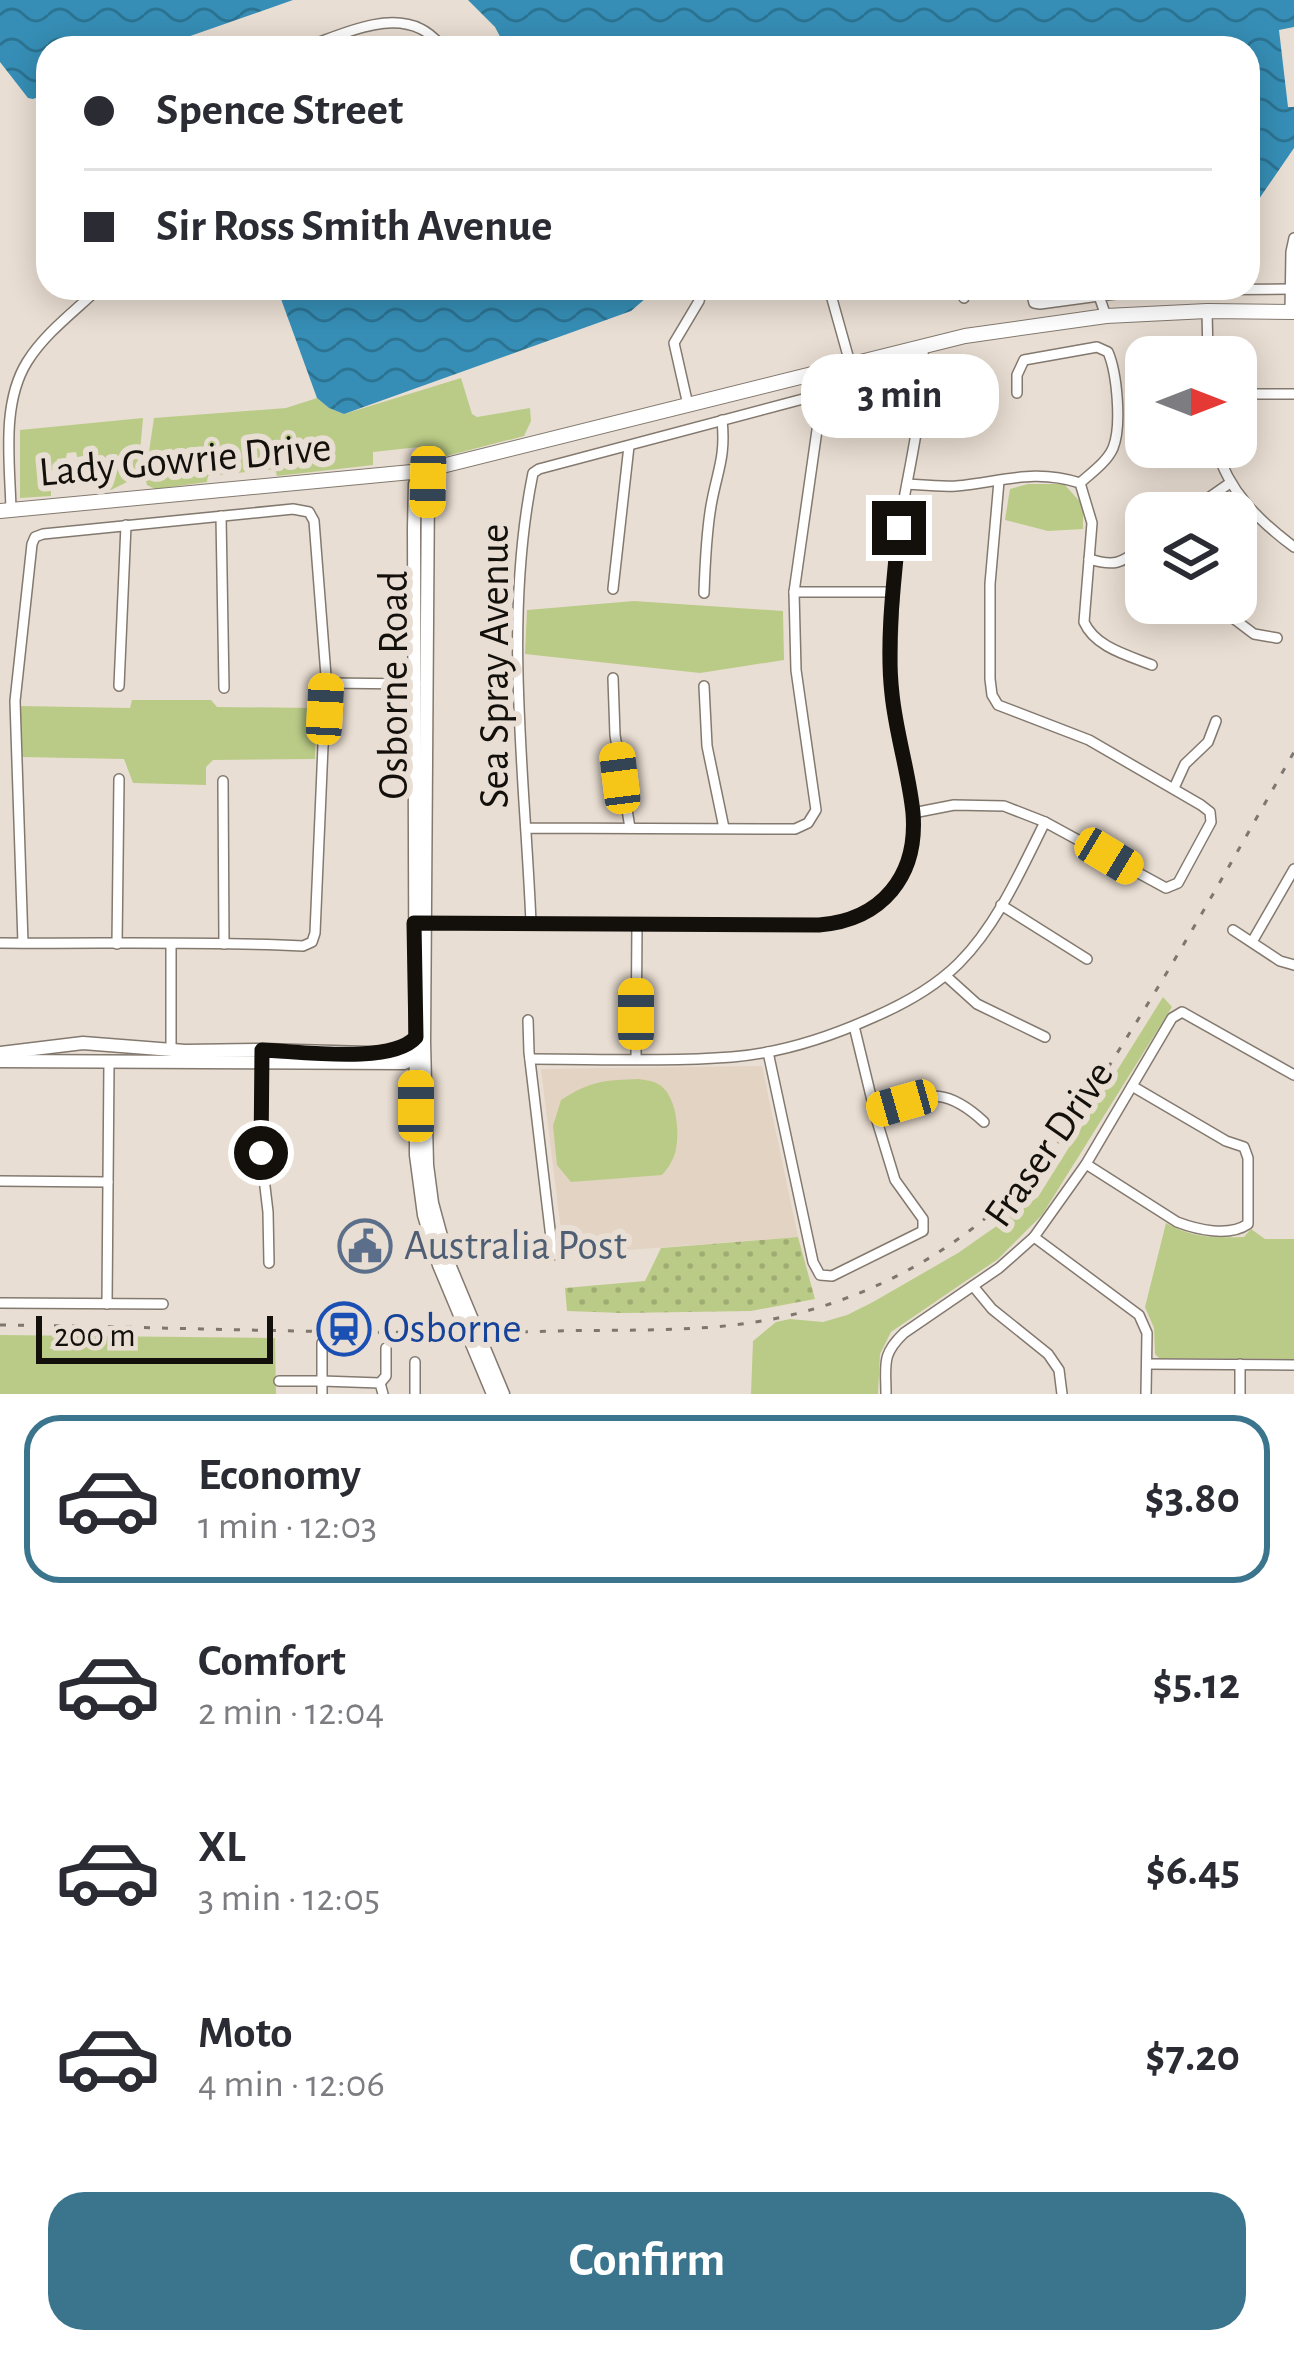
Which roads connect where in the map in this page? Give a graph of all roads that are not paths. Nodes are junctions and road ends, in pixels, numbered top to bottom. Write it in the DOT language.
graph roads {
  1 [pos="338,36"];
  2 [pos="429,36"];
  3 [pos="1294,238"];
  4 [pos="1260,290"];
  5 [pos="1291,290"];
  6 [pos="86,300"];
  7 [pos="698,300"];
  8 [pos="832,300"];
  9 [pos="1033,300"];
  10 [pos="1070,300"];
  11 [pos="1100,300"];
  12 [pos="1207,311"];
  13 [pos="1292,312"];
  14 [pos="1106,316"];
  15 [pos="1208,336"];
  16 [pos="923,345"];
  17 [pos="850,363"];
  18 [pos="1017,393"];
  19 [pos="1257,394"];
  20 [pos="1294,394"];
  21 [pos="688,405"];
  22 [pos="722,420"];
  23 [pos="629,446"];
  24 [pos="1224,468"];
  25 [pos="422,471"];
  26 [pos="999,481"];
  27 [pos="907,484"];
  28 [pos="1080,484"];
  29 [pos="1230,484"];
  30 [pos="1218,492"];
  31 [pos="6,511"];
  32 [pos="221,516"];
  33 [pos="126,525"];
  34 [pos="1294,548"];
  35 [pos="1089,559"];
  36 [pos="1125,560"];
  37 [pos="613,589"];
  38 [pos="794,592"];
  39 [pos="893,592"];
  40 [pos="704,593"];
  41 [pos="1241,624"];
  42 [pos="1277,638"];
  43 [pos="1151,665"];
  44 [pos="614,678"];
  45 [pos="326,683"];
  46 [pos="420,684"];
  47 [pos="119,686"];
  48 [pos="704,686"];
  49 [pos="224,688"];
  50 [pos="1216,722"];
  51 [pos="119,779"];
  52 [pos="223,781"];
  53 [pos="1174,788"];
  54 [pos="913,813"];
  55 [pos="1045,822"];
  56 [pos="527,827"];
  57 [pos="724,828"];
  58 [pos="630,829"];
  59 [pos="1294,869"];
  60 [pos="1000,905"];
  61 [pos="531,923"];
  62 [pos="420,924"];
  63 [pos="637,924"];
  64 [pos="1233,930"];
  65 [pos="1252,942"];
  66 [pos="0,943"];
  67 [pos="23,943"];
  68 [pos="117,944"];
  69 [pos="171,944"];
  70 [pos="224,944"];
  71 [pos="1087,959"];
  72 [pos="1294,965"];
  73 [pos="946,976"];
  74 [pos="528,1020"];
  75 [pos="854,1026"];
  76 [pos="1046,1037"];
  77 [pos="420,1040"];
  78 [pos="171,1050"];
  79 [pos="769,1052"];
  80 [pos="261,1056"];
  81 [pos="0,1057"];
  82 [pos="375,1058"];
  83 [pos="416,1058"];
  84 [pos="530,1059"];
  85 [pos="636,1059"];
  86 [pos="109,1064"];
  87 [pos="425,1075"];
  88 [pos="1294,1075"];
  89 [pos="1132,1086"];
  90 [pos="416,1106"];
  91 [pos="874,1111"];
  92 [pos="984,1122"];
  93 [pos="1086,1164"];
  94 [pos="0,1181"];
  95 [pos="108,1182"];
  96 [pos="428,1209"];
  97 [pos="1034,1238"];
  98 [pos="554,1255"];
  99 [pos="269,1263"];
  100 [pos="973,1286"];
  101 [pos="0,1303"];
  102 [pos="107,1304"];
  103 [pos="163,1304"];
  104 [pos="322,1343"];
  105 [pos="386,1348"];
  106 [pos="415,1361"];
  107 [pos="1147,1364"];
  108 [pos="1240,1364"];
  109 [pos="1294,1365"];
  110 [pos="279,1381"];
  111 [pos="322,1381"];
  112 [pos="382,1389"];
  113 [pos="322,1394"];
  114 [pos="415,1394"];
  115 [pos="493,1394"];
  116 [pos="503,1394"];
  117 [pos="886,1394"];
  118 [pos="1062,1394"];
  119 [pos="1146,1394"];
  120 [pos="1240,1394"];
  1 -- 2 [label="street"];
  3 -- 5 [label="street"];
  4 -- 5 [label="street"];
  5 -- 13 [label="street"];
  6 -- 31 [label="street"];
  7 -- 21 [label="street"];
  8 -- 17 [label="street"];
  9 -- 10 [label="street"];
  11 -- 14 [label="street"];
  12 -- 13 [label="main road, Lady Gowrie Drive"];
  12 -- 14 [label="main road, Lady Gowrie Drive"];
  12 -- 15 [label="street"];
  14 -- 16 [label="main road, Lady Gowrie Drive"];
  16 -- 17 [label="main road, Lady Gowrie Drive"];
  16 -- 27 [label="street"];
  17 -- 21 [label="main road, Lady Gowrie Drive"];
  18 -- 28 [label="street"];
  19 -- 20 [label="street"];
  21 -- 25 [label="main road, Lady Gowrie Drive"];
  22 -- 23 [label="street, Sea Spray Avenue"];
  22 -- 38 [label="street, Sea Spray Avenue"];
  22 -- 40 [label="street"];
  23 -- 37 [label="street"];
  23 -- 56 [label="street, Sea Spray Avenue"];
  24 -- 29 [label="street"];
  25 -- 31 [label="main road, Lady Gowrie Drive"];
  25 -- 46 [label="street, Osborne Road"];
  26 -- 27 [label="street"];
  26 -- 28 [label="street"];
  26 -- 53 [label="street"];
  27 -- 39 [label="street"];
  28 -- 35 [label="street"];
  29 -- 30 [label="street"];
  29 -- 34 [label="street"];
  32 -- 33 [label="street"];
  32 -- 45 [label="street"];
  32 -- 49 [label="street"];
  33 -- 47 [label="street"];
  33 -- 67 [label="street"];
  35 -- 36 [label="street"];
  35 -- 43 [label="street"];
  38 -- 39 [label="street"];
  38 -- 57 [label="street"];
  39 -- 54 [label="street"];
  41 -- 42 [label="street"];
  44 -- 58 [label="street"];
  45 -- 46 [label="street"];
  45 -- 70 [label="street"];
  46 -- 62 [label="street, Osborne Road"];
  48 -- 57 [label="street"];
  50 -- 53 [label="street"];
  51 -- 68 [label="street"];
  52 -- 70 [label="street"];
  53 -- 55 [label="street"];
  54 -- 55 [label="street"];
  54 -- 63 [label="street"];
  55 -- 60 [label="street"];
  56 -- 58 [label="street"];
  56 -- 61 [label="street, Sea Spray Avenue"];
  57 -- 58 [label="street"];
  59 -- 65 [label="street"];
  60 -- 71 [label="street"];
  60 -- 73 [label="street"];
  61 -- 62 [label="street"];
  61 -- 63 [label="street"];
  62 -- 77 [label="street, Osborne Road"];
  63 -- 85 [label="street"];
  64 -- 65 [label="street"];
  65 -- 72 [label="street"];
  66 -- 67 [label="street"];
  67 -- 68 [label="street"];
  68 -- 69 [label="street"];
  69 -- 70 [label="street"];
  69 -- 78 [label="street"];
  73 -- 75 [label="street"];
  73 -- 76 [label="street"];
  74 -- 84 [label="street"];
  75 -- 79 [label="street"];
  75 -- 91 [label="street"];
  77 -- 82 [label="street"];
  77 -- 83 [label="street"];
  77 -- 87 [label="street, Osborne Road"];
  78 -- 80 [label="street"];
  78 -- 81 [label="street"];
  79 -- 85 [label="street"];
  79 -- 91 [label="street"];
  80 -- 82 [label="street"];
  80 -- 86 [label="street"];
  80 -- 99 [label="street"];
  81 -- 86 [label="street"];
  82 -- 83 [label="street"];
  82 -- 90 [label="street"];
  83 -- 87 [label="street"];
  83 -- 90 [label="street, Osborne Road"];
  84 -- 85 [label="street"];
  84 -- 98 [label="street"];
  86 -- 95 [label="street"];
  87 -- 96 [label="street, Osborne Road"];
  88 -- 89 [label="street, Fraser Drive"];
  89 -- 93 [label="street, Fraser Drive"];
  89 -- 93 [label="street"];
  90 -- 96 [label="street, Osborne Road"];
  91 -- 92 [label="street"];
  93 -- 97 [label="street, Fraser Drive"];
  94 -- 95 [label="street"];
  95 -- 102 [label="street"];
  96 -- 115 [label="street, Osborne Road"];
  96 -- 116 [label="street, Osborne Road"];
  97 -- 100 [label="street, Fraser Drive"];
  97 -- 107 [label="street"];
  100 -- 117 [label="street, Fraser Drive"];
  100 -- 118 [label="street"];
  101 -- 102 [label="street"];
  102 -- 103 [label="street"];
  104 -- 111 [label="street"];
  105 -- 112 [label="street"];
  106 -- 114 [label="street"];
  107 -- 108 [label="street"];
  107 -- 119 [label="street"];
  108 -- 109 [label="street"];
  108 -- 120 [label="street"];
  110 -- 111 [label="street"];
  111 -- 112 [label="street"];
  111 -- 113 [label="street"];
}
